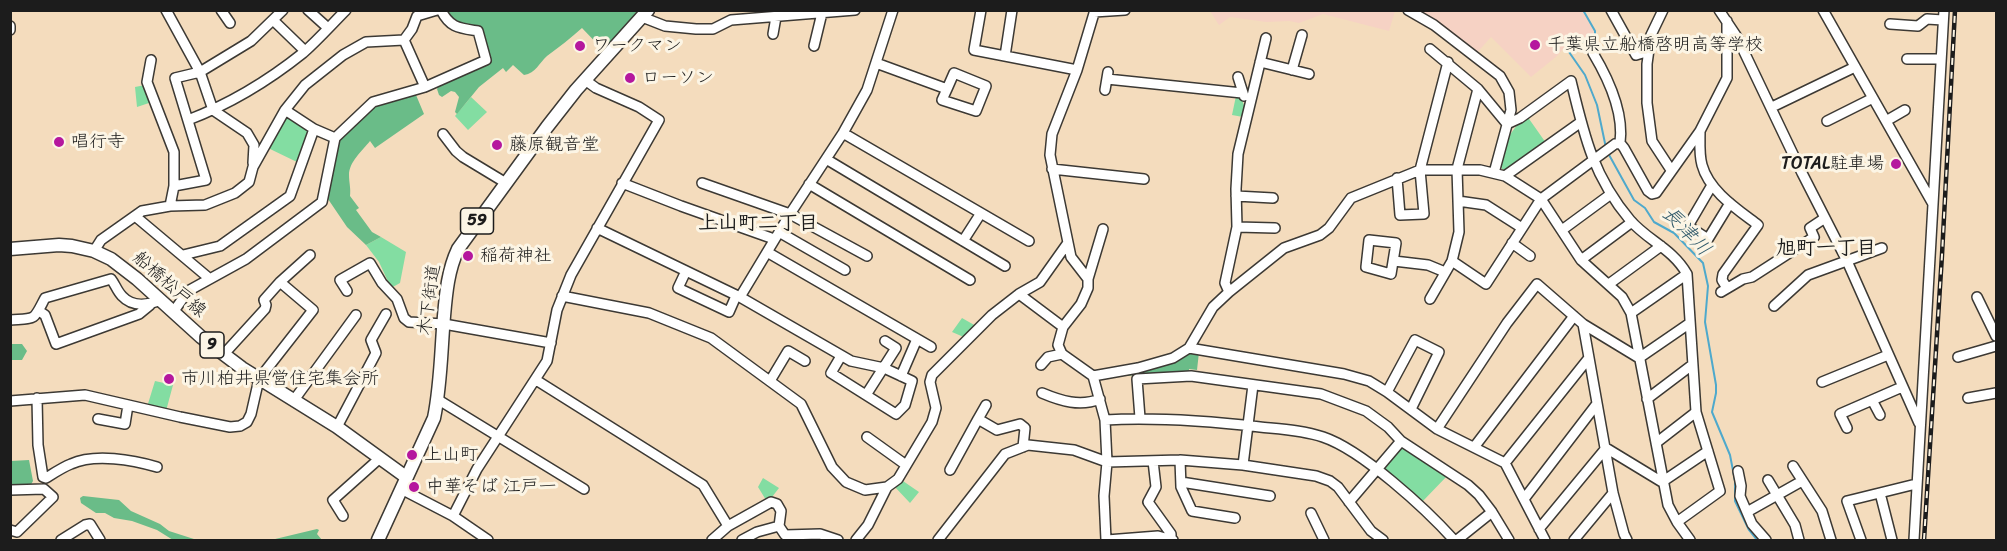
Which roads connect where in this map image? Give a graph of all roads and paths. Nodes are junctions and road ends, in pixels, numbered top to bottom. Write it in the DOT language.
graph roads {
  1 [pos="166,10"];
  2 [pos="221,10"];
  3 [pos="283,10"];
  4 [pos="308,10"];
  5 [pos="346,10"];
  6 [pos="439,10"];
  7 [pos="855,10"];
  8 [pos="893,10"];
  9 [pos="981,10"];
  10 [pos="1012,10"];
  11 [pos="1125,10"];
  12 [pos="1408,10"];
  13 [pos="1611,10"];
  14 [pos="1663,10"];
  15 [pos="1719,10"];
  16 [pos="1824,10"];
  17 [pos="1095,11"];
  18 [pos="822,13"];
  19 [pos="645,14"];
  20 [pos="1944,15"];
  21 [pos="776,17"];
  22 [pos="274,21"];
  23 [pos="1728,21"];
  24 [pos="230,23"];
  25 [pos="1890,24"];
  26 [pos="328,28"];
  27 [pos="773,34"];
  28 [pos="1302,35"];
  29 [pos="1266,38"];
  30 [pos="404,40"];
  31 [pos="814,46"];
  32 [pos="1430,49"];
  33 [pos="305,51"];
  34 [pos="1649,51"];
  35 [pos="1593,53"];
  36 [pos="1005,56"];
  37 [pos="1907,59"];
  38 [pos="1941,59"];
  39 [pos="151,60"];
  40 [pos="1260,62"];
  41 [pos="1448,62"];
  42 [pos="876,63"];
  43 [pos="1855,67"];
  44 [pos="1077,70"];
  45 [pos="1292,70"];
  46 [pos="200,72"];
  47 [pos="1309,74"];
  48 [pos="1238,76"];
  49 [pos="585,80"];
  50 [pos="425,87"];
  51 [pos="947,89"];
  52 [pos="1478,89"];
  53 [pos="1105,90"];
  54 [pos="1242,93"];
  55 [pos="1873,98"];
  56 [pos="1772,107"];
  57 [pos="1249,109"];
  58 [pos="213,110"];
  59 [pos="285,110"];
  60 [pos="1905,111"];
  61 [pos="188,120"];
  62 [pos="1827,121"];
  63 [pos="1886,121"];
  64 [pos="1581,122"];
  65 [pos="1507,124"];
  66 [pos="314,129"];
  67 [pos="1700,131"];
  68 [pos="843,133"];
  69 [pos="444,134"];
  70 [pos="335,138"];
  71 [pos="1620,143"];
  72 [pos="826,159"];
  73 [pos="1592,160"];
  74 [pos="253,167"];
  75 [pos="1052,169"];
  76 [pos="1457,169"];
  77 [pos="1420,170"];
  78 [pos="1671,170"];
  79 [pos="1494,173"];
  80 [pos="1505,176"];
  81 [pos="1397,178"];
  82 [pos="1144,179"];
  83 [pos="506,183"];
  84 [pos="622,183"];
  85 [pos="702,183"];
  86 [pos="809,184"];
  87 [pos="1712,185"];
  88 [pos="174,186"];
  89 [pos="1611,194"];
  90 [pos="1236,196"];
  91 [pos="1273,198"];
  92 [pos="1541,199"];
  93 [pos="1458,201"];
  94 [pos="1730,203"];
  95 [pos="170,206"];
  96 [pos="1934,206"];
  97 [pos="981,213"];
  98 [pos="790,214"];
  99 [pos="135,216"];
  100 [pos="1826,218"];
  101 [pos="1632,222"];
  102 [pos="1238,227"];
  103 [pos="597,228"];
  104 [pos="1275,228"];
  105 [pos="1522,228"];
  106 [pos="1103,229"];
  107 [pos="1562,230"];
  108 [pos="776,235"];
  109 [pos="963,241"];
  110 [pos="1029,241"];
  111 [pos="1512,243"];
  112 [pos="1067,244"];
  113 [pos="1661,246"];
  114 [pos="1882,248"];
  115 [pos="10,249"];
  116 [pos="94,251"];
  117 [pos="767,252"];
  118 [pos="183,255"];
  119 [pos="310,255"];
  120 [pos="867,256"];
  121 [pos="1530,256"];
  122 [pos="1581,260"];
  123 [pos="1394,261"];
  124 [pos="1452,261"];
  125 [pos="1847,261"];
  126 [pos="1005,266"];
  127 [pos="844,270"];
  128 [pos="686,271"];
  129 [pos="1446,272"];
  130 [pos="1687,274"];
  131 [pos="210,279"];
  132 [pos="1088,279"];
  133 [pos="970,280"];
  134 [pos="280,282"];
  135 [pos="1609,284"];
  136 [pos="347,291"];
  137 [pos="1229,292"];
  138 [pos="1019,294"];
  139 [pos="562,296"];
  140 [pos="738,297"];
  141 [pos="1977,297"];
  142 [pos="1430,299"];
  143 [pos="155,302"];
  144 [pos="1774,306"];
  145 [pos="39,311"];
  146 [pos="174,311"];
  147 [pos="1631,313"];
  148 [pos="386,314"];
  149 [pos="356,315"];
  150 [pos="1574,316"];
  151 [pos="10,320"];
  152 [pos="1690,323"];
  153 [pos="444,324"];
  154 [pos="1583,324"];
  155 [pos="1064,327"];
  156 [pos="1996,336"];
  157 [pos="917,339"];
  158 [pos="885,341"];
  159 [pos="551,343"];
  160 [pos="1996,346"];
  161 [pos="931,347"];
  162 [pos="1190,348"];
  163 [pos="224,354"];
  164 [pos="1062,354"];
  165 [pos="1888,355"];
  166 [pos="841,356"];
  167 [pos="1958,357"];
  168 [pos="1588,358"];
  169 [pos="1639,358"];
  170 [pos="805,361"];
  171 [pos="1041,365"];
  172 [pos="1692,365"];
  173 [pos="884,368"];
  174 [pos="901,376"];
  175 [pos="1093,376"];
  176 [pos="259,379"];
  177 [pos="536,380"];
  178 [pos="770,381"];
  179 [pos="1822,382"];
  180 [pos="1253,385"];
  181 [pos="1902,387"];
  182 [pos="1388,392"];
  183 [pos="1042,393"];
  184 [pos="1996,393"];
  185 [pos="866,395"];
  186 [pos="37,398"];
  187 [pos="1968,398"];
  188 [pos="437,399"];
  189 [pos="1100,399"];
  190 [pos="1647,399"];
  191 [pos="294,400"];
  192 [pos="1872,400"];
  193 [pos="10,401"];
  194 [pos="128,405"];
  195 [pos="986,405"];
  196 [pos="1596,405"];
  197 [pos="1411,409"];
  198 [pos="1696,412"];
  199 [pos="1880,415"];
  200 [pos="1140,418"];
  201 [pos="98,419"];
  202 [pos="978,419"];
  203 [pos="1105,420"];
  204 [pos="1919,423"];
  205 [pos="1249,425"];
  206 [pos="337,428"];
  207 [pos="1437,429"];
  208 [pos="1847,429"];
  209 [pos="497,436"];
  210 [pos="867,436"];
  211 [pos="1401,441"];
  212 [pos="1656,443"];
  213 [pos="1475,446"];
  214 [pos="1023,447"];
  215 [pos="1606,448"];
  216 [pos="1708,451"];
  217 [pos="380,458"];
  218 [pos="1180,460"];
  219 [pos="1153,461"];
  220 [pos="1107,462"];
  221 [pos="1505,463"];
  222 [pos="906,465"];
  223 [pos="1243,465"];
  224 [pos="1793,466"];
  225 [pos="157,467"];
  226 [pos="950,470"];
  227 [pos="1377,471"];
  228 [pos="1738,471"];
  229 [pos="406,477"];
  230 [pos="1768,480"];
  231 [pos="1802,481"];
  232 [pos="1181,482"];
  233 [pos="1662,482"];
  234 [pos="1916,484"];
  235 [pos="886,487"];
  236 [pos="401,489"];
  237 [pos="584,489"];
  238 [pos="10,490"];
  239 [pos="1613,493"];
  240 [pos="1880,493"];
  241 [pos="1776,494"];
  242 [pos="1270,495"];
  243 [pos="1524,499"];
  244 [pos="1349,502"];
  245 [pos="1492,512"];
  246 [pos="1747,512"];
  247 [pos="1311,513"];
  248 [pos="343,516"];
  249 [pos="453,516"];
  250 [pos="1235,518"];
  251 [pos="1677,522"];
  252 [pos="728,526"];
  253 [pos="779,526"];
  254 [pos="1539,529"];
  255 [pos="14,531"];
  256 [pos="1623,538"];
  257 [pos="22,540"];
  258 [pos="61,540"];
  259 [pos="100,540"];
  260 [pos="378,540"];
  261 [pos="488,540"];
  262 [pos="712,540"];
  263 [pos="742,540"];
  264 [pos="838,540"];
  265 [pos="856,540"];
  266 [pos="939,540"];
  267 [pos="1107,540"];
  268 [pos="1172,540"];
  269 [pos="1324,540"];
  270 [pos="1383,540"];
  271 [pos="1455,540"];
  272 [pos="1509,540"];
  273 [pos="1545,540"];
  274 [pos="1574,540"];
  275 [pos="1690,540"];
  276 [pos="1766,540"];
  277 [pos="1799,540"];
  278 [pos="1831,540"];
  279 [pos="1861,540"];
  280 [pos="1892,540"];
  281 [pos="1914,540"];
  1 -- 46 [label="street"];
  2 -- 24 [label="street"];
  3 -- 22 [label="street"];
  4 -- 26 [label="street"];
  5 -- 26 [label="street"];
  6 -- 30 [label="street"];
  6 -- 50 [label="street"];
  7 -- 18 [label="street"];
  8 -- 42 [label="street"];
  9 -- 36 [label="street"];
  10 -- 36 [label="street"];
  11 -- 17 [label="street"];
  12 -- 65 [label="street"];
  13 -- 34 [label="street"];
  14 -- 34 [label="street"];
  15 -- 23 [label="street"];
  16 -- 43 [label="street"];
  17 -- 44 [label="street"];
  18 -- 21 [label="street"];
  18 -- 31 [label="street"];
  19 -- 21 [label="street"];
  19 -- 49 [label="main road, 木下街道 / 59"];
  20 -- 25 [label="street"];
  20 -- 38 [label="street"];
  21 -- 27 [label="street"];
  22 -- 33 [label="street"];
  22 -- 46 [label="street"];
  23 -- 56 [label="street"];
  23 -- 67 [label="street"];
  26 -- 33 [label="street"];
  28 -- 45 [label="street"];
  29 -- 40 [label="street"];
  30 -- 50 [label="street"];
  30 -- 59 [label="street"];
  32 -- 41 [label="street"];
  33 -- 58 [label="street"];
  34 -- 78 [label="street"];
  35 -- 71 [label="street"];
  36 -- 44 [label="street"];
  37 -- 38 [label="street"];
  38 -- 96 [label="street"];
  39 -- 88 [label="street"];
  40 -- 45 [label="street"];
  40 -- 57 [label="street"];
  41 -- 52 [label="street"];
  41 -- 77 [label="street"];
  42 -- 51 [label="street"];
  42 -- 68 [label="street"];
  43 -- 55 [label="street"];
  43 -- 56 [label="street"];
  44 -- 75 [label="street"];
  45 -- 47 [label="street"];
  46 -- 58 [label="street"];
  46 -- 61 [label="street"];
  48 -- 54 [label="street"];
  49 -- 83 [label="main road, 木下街道 / 59"];
  49 -- 84 [label="street"];
  50 -- 70 [label="street"];
  51 -- 51 [label="street"];
  52 -- 65 [label="street"];
  52 -- 76 [label="street"];
  53 -- 54 [label="street"];
  54 -- 57 [label="street"];
  55 -- 62 [label="street"];
  55 -- 63 [label="street"];
  56 -- 100 [label="street"];
  57 -- 90 [label="street"];
  58 -- 61 [label="street"];
  58 -- 74 [label="street"];
  59 -- 66 [label="street"];
  59 -- 74 [label="street"];
  60 -- 63 [label="street"];
  61 -- 88 [label="street"];
  63 -- 96 [label="street"];
  64 -- 65 [label="street"];
  64 -- 73 [label="street"];
  64 -- 80 [label="street"];
  65 -- 79 [label="street"];
  66 -- 70 [label="street"];
  66 -- 118 [label="street"];
  67 -- 78 [label="street"];
  67 -- 87 [label="street"];
  68 -- 72 [label="street"];
  68 -- 97 [label="street"];
  69 -- 83 [label="street"];
  70 -- 131 [label="street"];
  71 -- 73 [label="street"];
  71 -- 78 [label="street"];
  72 -- 86 [label="street"];
  72 -- 109 [label="street"];
  73 -- 89 [label="street"];
  73 -- 92 [label="street"];
  74 -- 95 [label="street"];
  75 -- 82 [label="street"];
  75 -- 112 [label="street"];
  76 -- 77 [label="street"];
  76 -- 79 [label="street"];
  76 -- 93 [label="street"];
  77 -- 81 [label="street"];
  77 -- 81 [label="street"];
  79 -- 80 [label="street"];
  80 -- 92 [label="street"];
  81 -- 137 [label="street"];
  83 -- 153 [label="main road, 木下街道 / 59"];
  84 -- 103 [label="street"];
  84 -- 108 [label="street"];
  85 -- 98 [label="street"];
  86 -- 98 [label="street"];
  86 -- 133 [label="street"];
  87 -- 94 [label="street"];
  87 -- 94 [label="street"];
  88 -- 95 [label="street"];
  89 -- 101 [label="street"];
  89 -- 107 [label="street"];
  90 -- 91 [label="street"];
  90 -- 102 [label="street"];
  92 -- 105 [label="street"];
  92 -- 107 [label="street"];
  93 -- 105 [label="street"];
  93 -- 124 [label="street"];
  94 -- 100 [label="street"];
  95 -- 99 [label="street"];
  96 -- 204 [label="street"];
  97 -- 109 [label="street"];
  97 -- 110 [label="street"];
  98 -- 108 [label="street"];
  98 -- 120 [label="street"];
  99 -- 116 [label="street"];
  99 -- 118 [label="street"];
  100 -- 125 [label="street"];
  101 -- 113 [label="street"];
  101 -- 122 [label="street"];
  102 -- 104 [label="street"];
  102 -- 137 [label="street"];
  103 -- 128 [label="street"];
  103 -- 139 [label="street"];
  105 -- 111 [label="street"];
  106 -- 132 [label="street"];
  107 -- 122 [label="street"];
  108 -- 117 [label="street"];
  108 -- 127 [label="street"];
  109 -- 126 [label="street"];
  111 -- 121 [label="street"];
  111 -- 124 [label="street"];
  112 -- 132 [label="street"];
  112 -- 138 [label="street"];
  113 -- 130 [label="street"];
  113 -- 135 [label="street"];
  114 -- 125 [label="street"];
  115 -- 116 [label="main road, 船橋松戸線 / 9"];
  116 -- 143 [label="main road, 船橋松戸線 / 9"];
  117 -- 140 [label="street"];
  117 -- 157 [label="street"];
  118 -- 131 [label="street"];
  119 -- 134 [label="street"];
  122 -- 135 [label="street"];
  123 -- 129 [label="street"];
  124 -- 129 [label="street"];
  125 -- 144 [label="street"];
  125 -- 165 [label="street"];
  128 -- 140 [label="street"];
  128 -- 140 [label="street"];
  129 -- 142 [label="street"];
  130 -- 147 [label="street"];
  130 -- 152 [label="street"];
  131 -- 146 [label="street"];
  132 -- 155 [label="street"];
  134 -- 163 [label="street"];
  134 -- 176 [label="street"];
  135 -- 147 [label="street"];
  136 -- 153 [label="street"];
  137 -- 162 [label="street"];
  138 -- 155 [label="street"];
  138 -- 222 [label="street"];
  139 -- 159 [label="street"];
  139 -- 178 [label="street"];
  140 -- 166 [label="street"];
  141 -- 156 [label="street"];
  143 -- 145 [label="street"];
  143 -- 145 [label="street"];
  143 -- 146 [label="main road, 船橋松戸線 / 9"];
  145 -- 151 [label="street"];
  146 -- 163 [label="main road, 船橋松戸線 / 9"];
  147 -- 169 [label="street"];
  148 -- 206 [label="street"];
  149 -- 191 [label="street"];
  150 -- 154 [label="street"];
  150 -- 207 [label="street"];
  150 -- 213 [label="street"];
  152 -- 169 [label="street"];
  152 -- 172 [label="street"];
  153 -- 159 [label="street"];
  153 -- 188 [label="main road, 木下街道 / 59"];
  154 -- 168 [label="street"];
  154 -- 169 [label="street"];
  155 -- 164 [label="street"];
  157 -- 161 [label="street"];
  157 -- 174 [label="street"];
  158 -- 173 [label="street"];
  159 -- 177 [label="street"];
  160 -- 167 [label="street"];
  162 -- 175 [label="street"];
  162 -- 182 [label="street"];
  163 -- 176 [label="main road, 船橋松戸線 / 9"];
  164 -- 171 [label="street"];
  164 -- 175 [label="street"];
  165 -- 179 [label="street"];
  165 -- 181 [label="street"];
  166 -- 173 [label="street"];
  166 -- 185 [label="street"];
  168 -- 196 [label="street"];
  168 -- 221 [label="street"];
  169 -- 190 [label="street"];
  170 -- 178 [label="street"];
  172 -- 190 [label="street"];
  172 -- 198 [label="street"];
  173 -- 174 [label="street"];
  173 -- 185 [label="street"];
  174 -- 185 [label="street"];
  175 -- 189 [label="street"];
  176 -- 191 [label="main road, 船橋松戸線 / 9"];
  176 -- 194 [label="street"];
  177 -- 209 [label="street"];
  177 -- 252 [label="street"];
  178 -- 235 [label="street"];
  180 -- 200 [label="street"];
  180 -- 205 [label="street"];
  180 -- 211 [label="street"];
  181 -- 192 [label="street"];
  181 -- 204 [label="street"];
  182 -- 197 [label="street"];
  182 -- 197 [label="street"];
  183 -- 189 [label="street"];
  184 -- 187 [label="street"];
  186 -- 193 [label="street"];
  186 -- 194 [label="street"];
  186 -- 225 [label="street"];
  188 -- 209 [label="street"];
  188 -- 229 [label="main road, 木下街道 / 59"];
  189 -- 203 [label="street"];
  190 -- 212 [label="street"];
  191 -- 206 [label="main road, 船橋松戸線 / 9"];
  192 -- 199 [label="street"];
  192 -- 208 [label="street"];
  194 -- 201 [label="street"];
  195 -- 202 [label="street"];
  196 -- 215 [label="street"];
  196 -- 243 [label="street"];
  197 -- 207 [label="street"];
  198 -- 212 [label="street"];
  198 -- 216 [label="street"];
  200 -- 203 [label="street"];
  200 -- 205 [label="street"];
  202 -- 214 [label="street"];
  202 -- 226 [label="street"];
  203 -- 220 [label="street"];
  204 -- 234 [label="street"];
  205 -- 223 [label="street"];
  205 -- 227 [label="street"];
  206 -- 217 [label="main road, 船橋松戸線 / 9"];
  207 -- 213 [label="street"];
  209 -- 237 [label="street"];
  209 -- 249 [label="street"];
  210 -- 222 [label="street"];
  211 -- 227 [label="street"];
  211 -- 245 [label="street"];
  212 -- 233 [label="street"];
  213 -- 221 [label="street"];
  214 -- 220 [label="street"];
  214 -- 266 [label="street"];
  215 -- 233 [label="street"];
  215 -- 239 [label="street"];
  215 -- 254 [label="street"];
  216 -- 233 [label="street"];
  216 -- 251 [label="street"];
  217 -- 229 [label="main road, 船橋松戸線 / 9"];
  217 -- 248 [label="street"];
  218 -- 219 [label="street"];
  218 -- 223 [label="street"];
  218 -- 232 [label="street"];
  219 -- 220 [label="street"];
  219 -- 268 [label="street"];
  220 -- 267 [label="street"];
  221 -- 243 [label="street"];
  222 -- 235 [label="street"];
  223 -- 244 [label="street"];
  224 -- 231 [label="street"];
  227 -- 244 [label="street"];
  227 -- 271 [label="street"];
  228 -- 246 [label="street"];
  229 -- 236 [label="main road, 木下街道"];
  230 -- 241 [label="street"];
  231 -- 241 [label="street"];
  231 -- 278 [label="street"];
  232 -- 242 [label="street"];
  232 -- 250 [label="street"];
  233 -- 251 [label="street"];
  234 -- 240 [label="street"];
  234 -- 281 [label="street"];
  235 -- 265 [label="street"];
  236 -- 249 [label="street"];
  236 -- 260 [label="main road, 木下街道"];
  238 -- 255 [label="street"];
  239 -- 256 [label="street"];
  239 -- 274 [label="street"];
  240 -- 279 [label="street"];
  240 -- 280 [label="street"];
  241 -- 246 [label="street"];
  241 -- 277 [label="street"];
  243 -- 254 [label="street"];
  244 -- 270 [label="street"];
  245 -- 271 [label="street"];
  245 -- 272 [label="street"];
  246 -- 276 [label="street"];
  247 -- 269 [label="street"];
  249 -- 261 [label="street"];
  251 -- 275 [label="street"];
  252 -- 253 [label="street"];
  252 -- 262 [label="street"];
  253 -- 263 [label="street"];
  253 -- 264 [label="street"];
  254 -- 273 [label="street"];
  255 -- 257 [label="street"];
  258 -- 259 [label="street"];
  267 -- 268 [label="street"];
}
